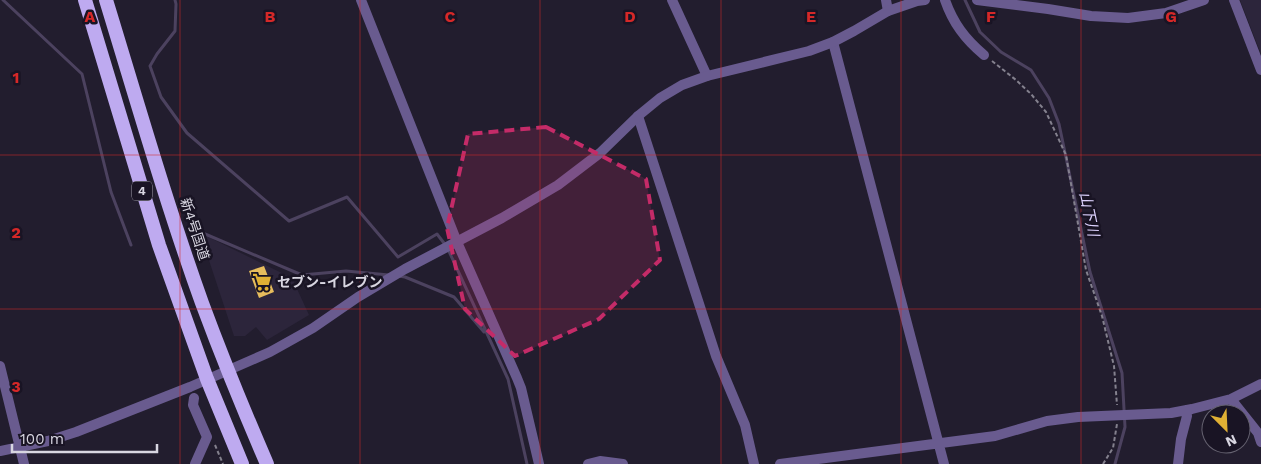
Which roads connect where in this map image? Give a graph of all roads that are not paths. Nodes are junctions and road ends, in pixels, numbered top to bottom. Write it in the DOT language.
graph roads {
  1 [pos="85,0"];
  2 [pos="106,0"];
  3 [pos="362,0"];
  4 [pos="672,0"];
  5 [pos="886,0"];
  6 [pos="925,0"];
  7 [pos="945,0"];
  8 [pos="977,0"];
  9 [pos="1204,0"];
  10 [pos="1234,0"];
  11 [pos="888,11"];
  12 [pos="833,42"];
  13 [pos="984,55"];
  14 [pos="1261,70"];
  15 [pos="707,76"];
  16 [pos="638,116"];
  17 [pos="457,242"];
  18 [pos="0,366"];
  19 [pos="227,370"];
  20 [pos="207,379"];
  21 [pos="1261,384"];
  22 [pos="194,398"];
  23 [pos="1231,399"];
  24 [pos="1186,410"];
  25 [pos="1261,442"];
  26 [pos="938,444"];
  27 [pos="20,448"];
  28 [pos="0,451"];
  29 [pos="24,464"];
  30 [pos="195,464"];
  31 [pos="242,464"];
  32 [pos="266,464"];
  33 [pos="539,464"];
  34 [pos="588,464"];
  35 [pos="623,464"];
  36 [pos="754,464"];
  37 [pos="780,464"];
  38 [pos="944,464"];
  39 [pos="1178,464"];
  1 -- 20 [label="highway, 4"];
  2 -- 19 [label="highway, 新4号国道 / 4"];
  3 -- 17 [label="street"];
  4 -- 15 [label="street"];
  5 -- 11 [label="street"];
  6 -- 11 [label="street"];
  7 -- 13 [label="street"];
  8 -- 9 [label="street"];
  10 -- 14 [label="street"];
  11 -- 12 [label="street"];
  12 -- 15 [label="street"];
  12 -- 26 [label="street"];
  15 -- 16 [label="street"];
  16 -- 17 [label="street"];
  16 -- 36 [label="street"];
  17 -- 19 [label="street"];
  17 -- 33 [label="street"];
  18 -- 27 [label="street"];
  19 -- 20 [label="street"];
  19 -- 32 [label="highway, 新4号国道 / 4"];
  20 -- 27 [label="street"];
  20 -- 31 [label="highway, 4"];
  21 -- 23 [label="street"];
  22 -- 30 [label="street"];
  23 -- 24 [label="street"];
  23 -- 25 [label="street"];
  24 -- 26 [label="street"];
  24 -- 39 [label="street"];
  26 -- 37 [label="street"];
  26 -- 38 [label="street"];
  27 -- 28 [label="street"];
  27 -- 29 [label="street"];
  34 -- 35 [label="street"];
}
